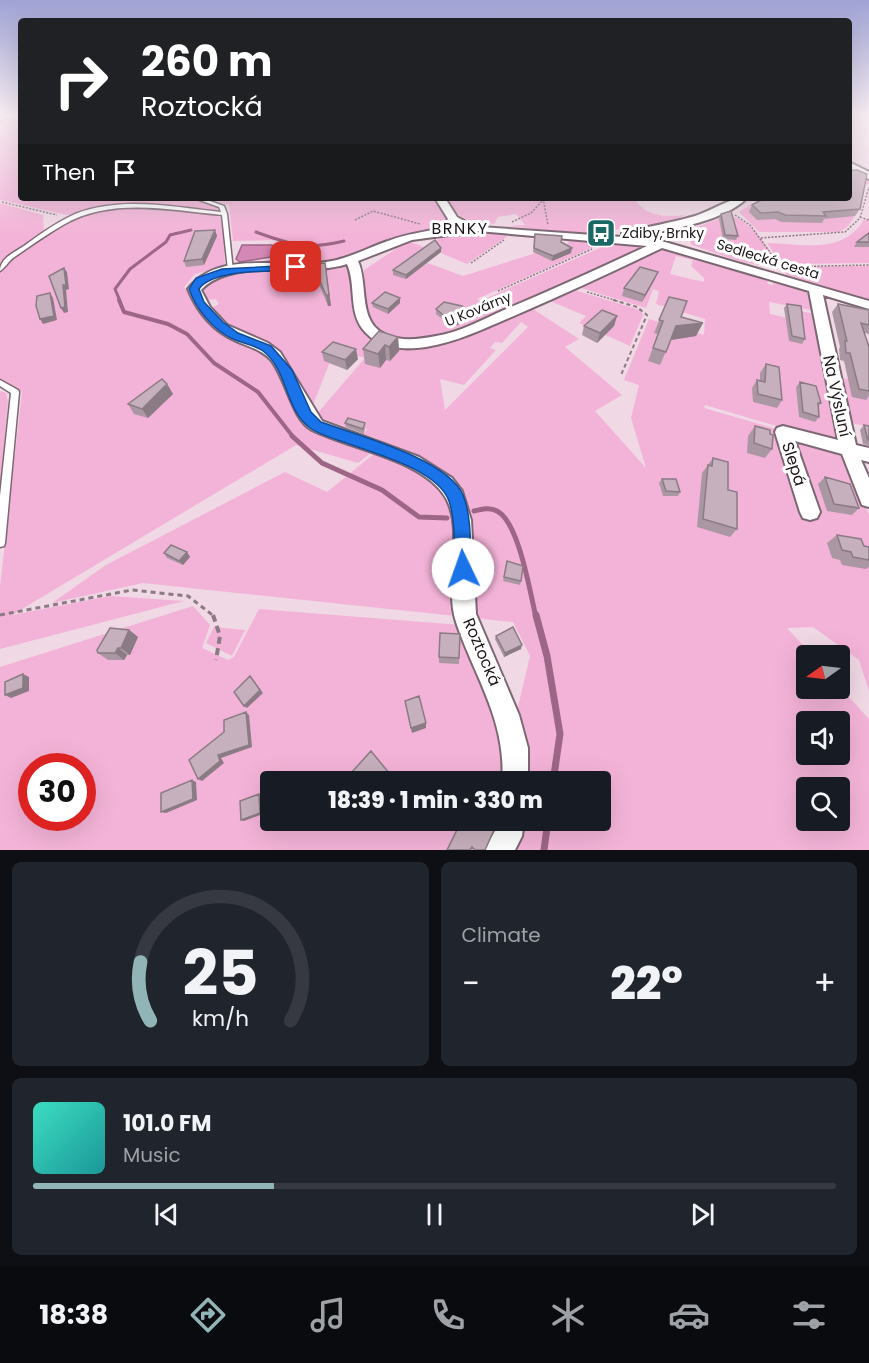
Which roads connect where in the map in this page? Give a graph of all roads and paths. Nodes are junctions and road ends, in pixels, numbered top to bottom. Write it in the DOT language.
graph roads {
  1 [pos="852,167"];
  2 [pos="869,176"];
  3 [pos="869,187"];
  4 [pos="205,201"];
  5 [pos="442,201"];
  6 [pos="541,201"];
  7 [pos="543,201"];
  8 [pos="737,201"];
  9 [pos="2,202"];
  10 [pos="724,208"];
  11 [pos="224,214"];
  12 [pos="861,218"];
  13 [pos="453,219"];
  14 [pos="869,219"];
  15 [pos="355,220"];
  16 [pos="67,221"];
  17 [pos="478,228"];
  18 [pos="492,229"];
  19 [pos="446,231"];
  20 [pos="517,231"];
  21 [pos="546,234"];
  22 [pos="761,238"];
  23 [pos="608,239"];
  24 [pos="661,244"];
  25 [pos="352,261"];
  26 [pos="471,263"];
  27 [pos="869,265"];
  28 [pos="780,266"];
  29 [pos="0,269"];
  30 [pos="231,270"];
  31 [pos="771,276"];
  32 [pos="570,287"];
  33 [pos="815,289"];
  34 [pos="498,291"];
  35 [pos="869,305"];
  36 [pos="621,375"];
  37 [pos="0,383"];
  38 [pos="848,449"];
  39 [pos="869,455"];
  40 [pos="869,500"];
  41 [pos="810,512"];
  42 [pos="0,543"];
  43 [pos="0,615"];
  44 [pos="216,660"];
  45 [pos="517,771"];
  46 [pos="509,831"];
  47 [pos="498,850"];
  1 -- 2 [label="street"];
  3 -- 12 [label="path"];
  4 -- 11 [label="lane"];
  5 -- 13 [label="street"];
  6 -- 18 [label="path"];
  7 -- 21 [label="path"];
  8 -- 10 [label="street"];
  9 -- 16 [label="path"];
  10 -- 22 [label="path"];
  10 -- 23 [label="street"];
  11 -- 16 [label="lane"];
  11 -- 30 [label="lane"];
  12 -- 14 [label="path"];
  12 -- 22 [label="path"];
  13 -- 17 [label="street"];
  13 -- 19 [label="street"];
  15 -- 19 [label="path"];
  16 -- 29 [label="lane"];
  17 -- 18 [label="street, Sedlecká cesta"];
  17 -- 19 [label="street, Roztocká"];
  18 -- 20 [label="street, Sedlecká cesta"];
  19 -- 25 [label="street, Roztocká"];
  20 -- 21 [label="street, Sedlecká cesta"];
  20 -- 26 [label="path"];
  21 -- 23 [label="street, Sedlecká cesta"];
  22 -- 28 [label="path"];
  23 -- 24 [label="street, Sedlecká cesta"];
  23 -- 34 [label="path"];
  24 -- 31 [label="street, Sedlecká cesta"];
  24 -- 32 [label="street, U Kovárny"];
  25 -- 30 [label="street, Roztocká"];
  25 -- 32 [label="street, U Kovárny"];
  27 -- 28 [label="path"];
  28 -- 31 [label="path"];
  30 -- 45 [label="street, Roztocká"];
  31 -- 33 [label="street, Sedlecká cesta"];
  32 -- 36 [label="path"];
  33 -- 35 [label="street, Sedlecká cesta"];
  33 -- 38 [label="street, Na Výsluní"];
  37 -- 42 [label="lane"];
  38 -- 39 [label="street, Slepá"];
  38 -- 40 [label="street, Na Výsluní"];
  38 -- 41 [label="street, Slepá"];
  43 -- 44 [label="path"];
  46 -- 47 [label="street"];
}
